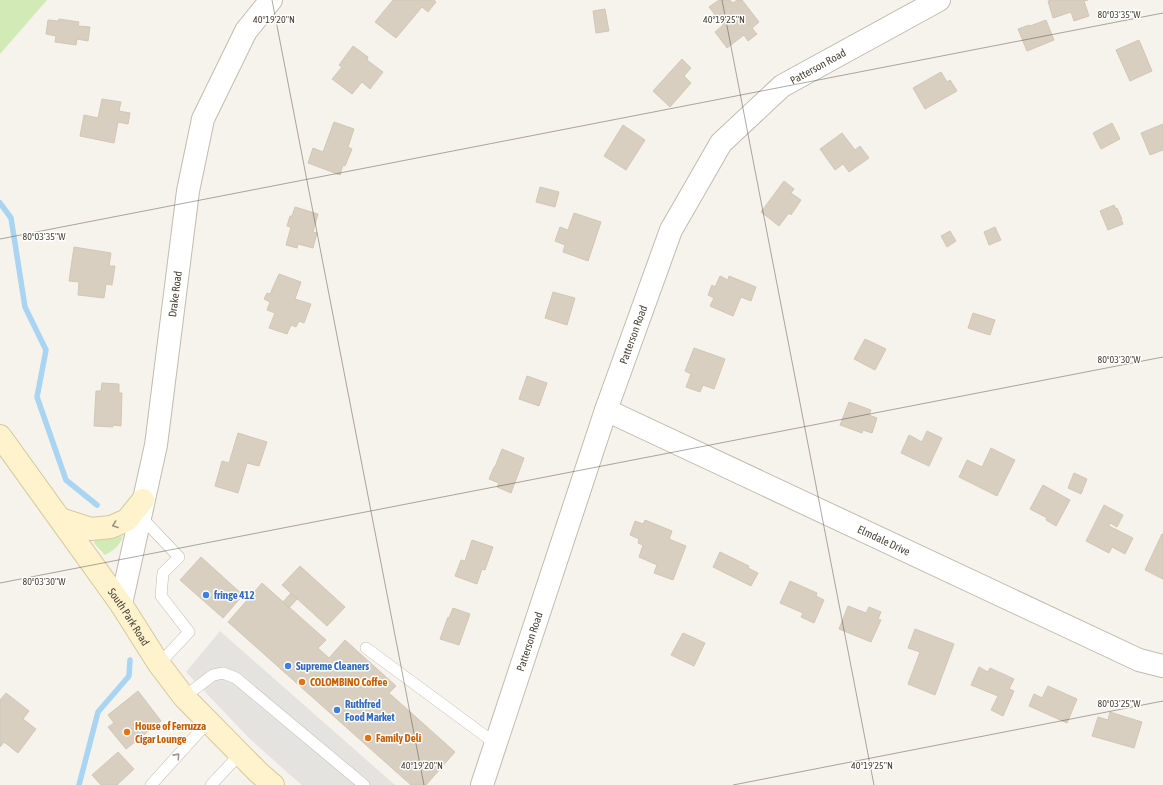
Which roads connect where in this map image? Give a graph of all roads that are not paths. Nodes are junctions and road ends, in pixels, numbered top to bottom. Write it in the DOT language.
graph roads {
  1 [pos="271,0"];
  2 [pos="939,0"];
  3 [pos="606,410"];
  4 [pos="0,436"];
  5 [pos="142,508"];
  6 [pos="60,519"];
  7 [pos="121,604"];
  8 [pos="366,648"];
  9 [pos="159,664"];
  10 [pos="1163,666"];
  11 [pos="184,697"];
  12 [pos="208,722"];
  13 [pos="496,744"];
  14 [pos="240,754"];
  15 [pos="150,785"];
  16 [pos="211,785"];
  17 [pos="273,785"];
  18 [pos="364,785"];
  19 [pos="482,785"];
  1 -- 5 [label="street, Drake Road"];
  2 -- 3 [label="street, Patterson Road"];
  3 -- 10 [label="street, Elmdale Drive"];
  3 -- 13 [label="street, Patterson Road"];
  4 -- 6 [label="main road, South Park Road"];
  5 -- 6 [label="main road, one-way"];
  5 -- 7 [label="street, Drake Road"];
  5 -- 9 [label="lane"];
  6 -- 7 [label="main road, South Park Road"];
  7 -- 9 [label="main road, South Park Road"];
  8 -- 13 [label="lane"];
  9 -- 11 [label="main road, South Park Road"];
  11 -- 12 [label="main road, South Park Road"];
  11 -- 18 [label="lane"];
  12 -- 14 [label="main road, South Park Road"];
  15 -- 12 [label="lane, one-way"];
  13 -- 19 [label="street, Patterson Road"];
  14 -- 16 [label="lane"];
  14 -- 17 [label="main road, South Park Road"];
}
